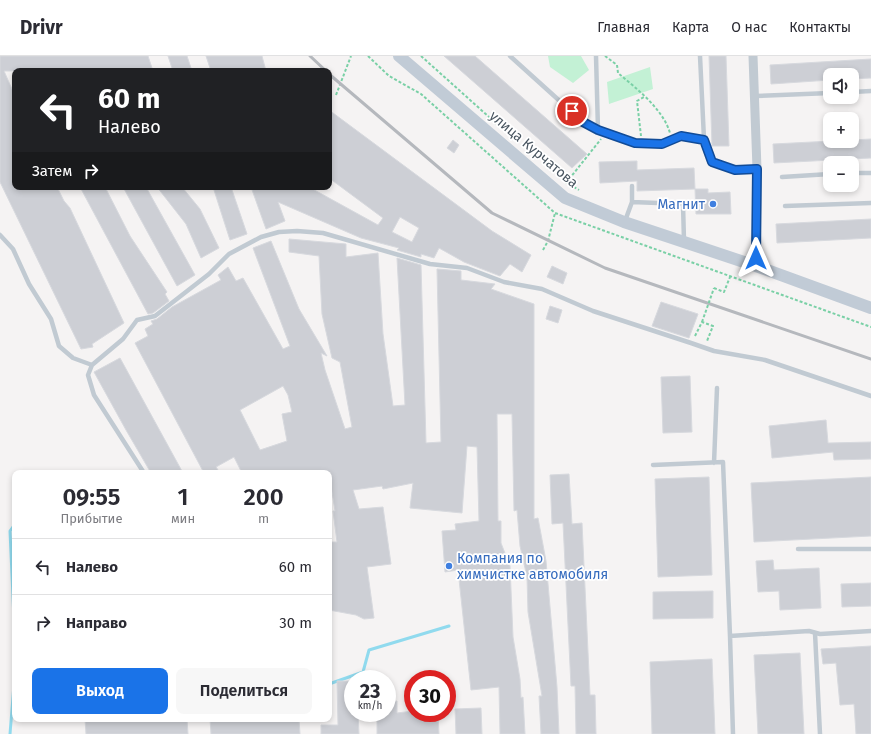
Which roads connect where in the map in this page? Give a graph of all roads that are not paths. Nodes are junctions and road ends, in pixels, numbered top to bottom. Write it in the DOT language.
graph roads {
  1 [pos="399,56"];
  2 [pos="510,56"];
  3 [pos="596,56"];
  4 [pos="700,56"];
  5 [pos="753,56"];
  6 [pos="871,91"];
  7 [pos="859,92"];
  8 [pos="823,93"];
  9 [pos="755,96"];
  10 [pos="598,130"];
  11 [pos="704,140"];
  12 [pos="757,169"];
  13 [pos="871,173"];
  14 [pos="823,174"];
  15 [pos="859,174"];
  16 [pos="782,177"];
  17 [pos="632,186"];
  18 [pos="632,202"];
  19 [pos="871,203"];
  20 [pos="785,206"];
  21 [pos="624,222"];
  22 [pos="0,235"];
  23 [pos="684,242"];
  24 [pos="756,266"];
  25 [pos="871,308"];
  26 [pos="92,365"];
  27 [pos="717,388"];
  28 [pos="871,396"];
  29 [pos="714,463"];
  30 [pos="653,465"];
  31 [pos="142,470"];
  32 [pos="798,549"];
  33 [pos="871,549"];
  34 [pos="871,631"];
  35 [pos="815,632"];
  36 [pos="730,636"];
  37 [pos="733,734"];
  38 [pos="820,734"];
  1 -- 21 [label="main road, улица Курчатова"];
  2 -- 10 [label="lane"];
  3 -- 10 [label="lane"];
  4 -- 11 [label="lane"];
  5 -- 9 [label="street"];
  6 -- 7 [label="lane"];
  8 -- 9 [label="lane"];
  9 -- 12 [label="street"];
  10 -- 11 [label="lane"];
  11 -- 12 [label="lane"];
  12 -- 24 [label="street"];
  13 -- 15 [label="lane"];
  14 -- 16 [label="lane"];
  17 -- 18 [label="lane"];
  18 -- 21 [label="lane"];
  18 -- 23 [label="lane"];
  19 -- 20 [label="lane"];
  21 -- 23 [label="main road, улица Курчатова"];
  22 -- 26 [label="lane"];
  23 -- 24 [label="main road, улица Курчатова"];
  24 -- 25 [label="main road, улица Курчатова"];
  26 -- 28 [label="lane"];
  26 -- 31 [label="lane"];
  27 -- 29 [label="lane"];
  29 -- 30 [label="lane"];
  29 -- 36 [label="lane"];
  32 -- 33 [label="lane"];
  34 -- 35 [label="lane"];
  35 -- 36 [label="lane"];
  35 -- 38 [label="lane"];
  36 -- 37 [label="lane"];
}
